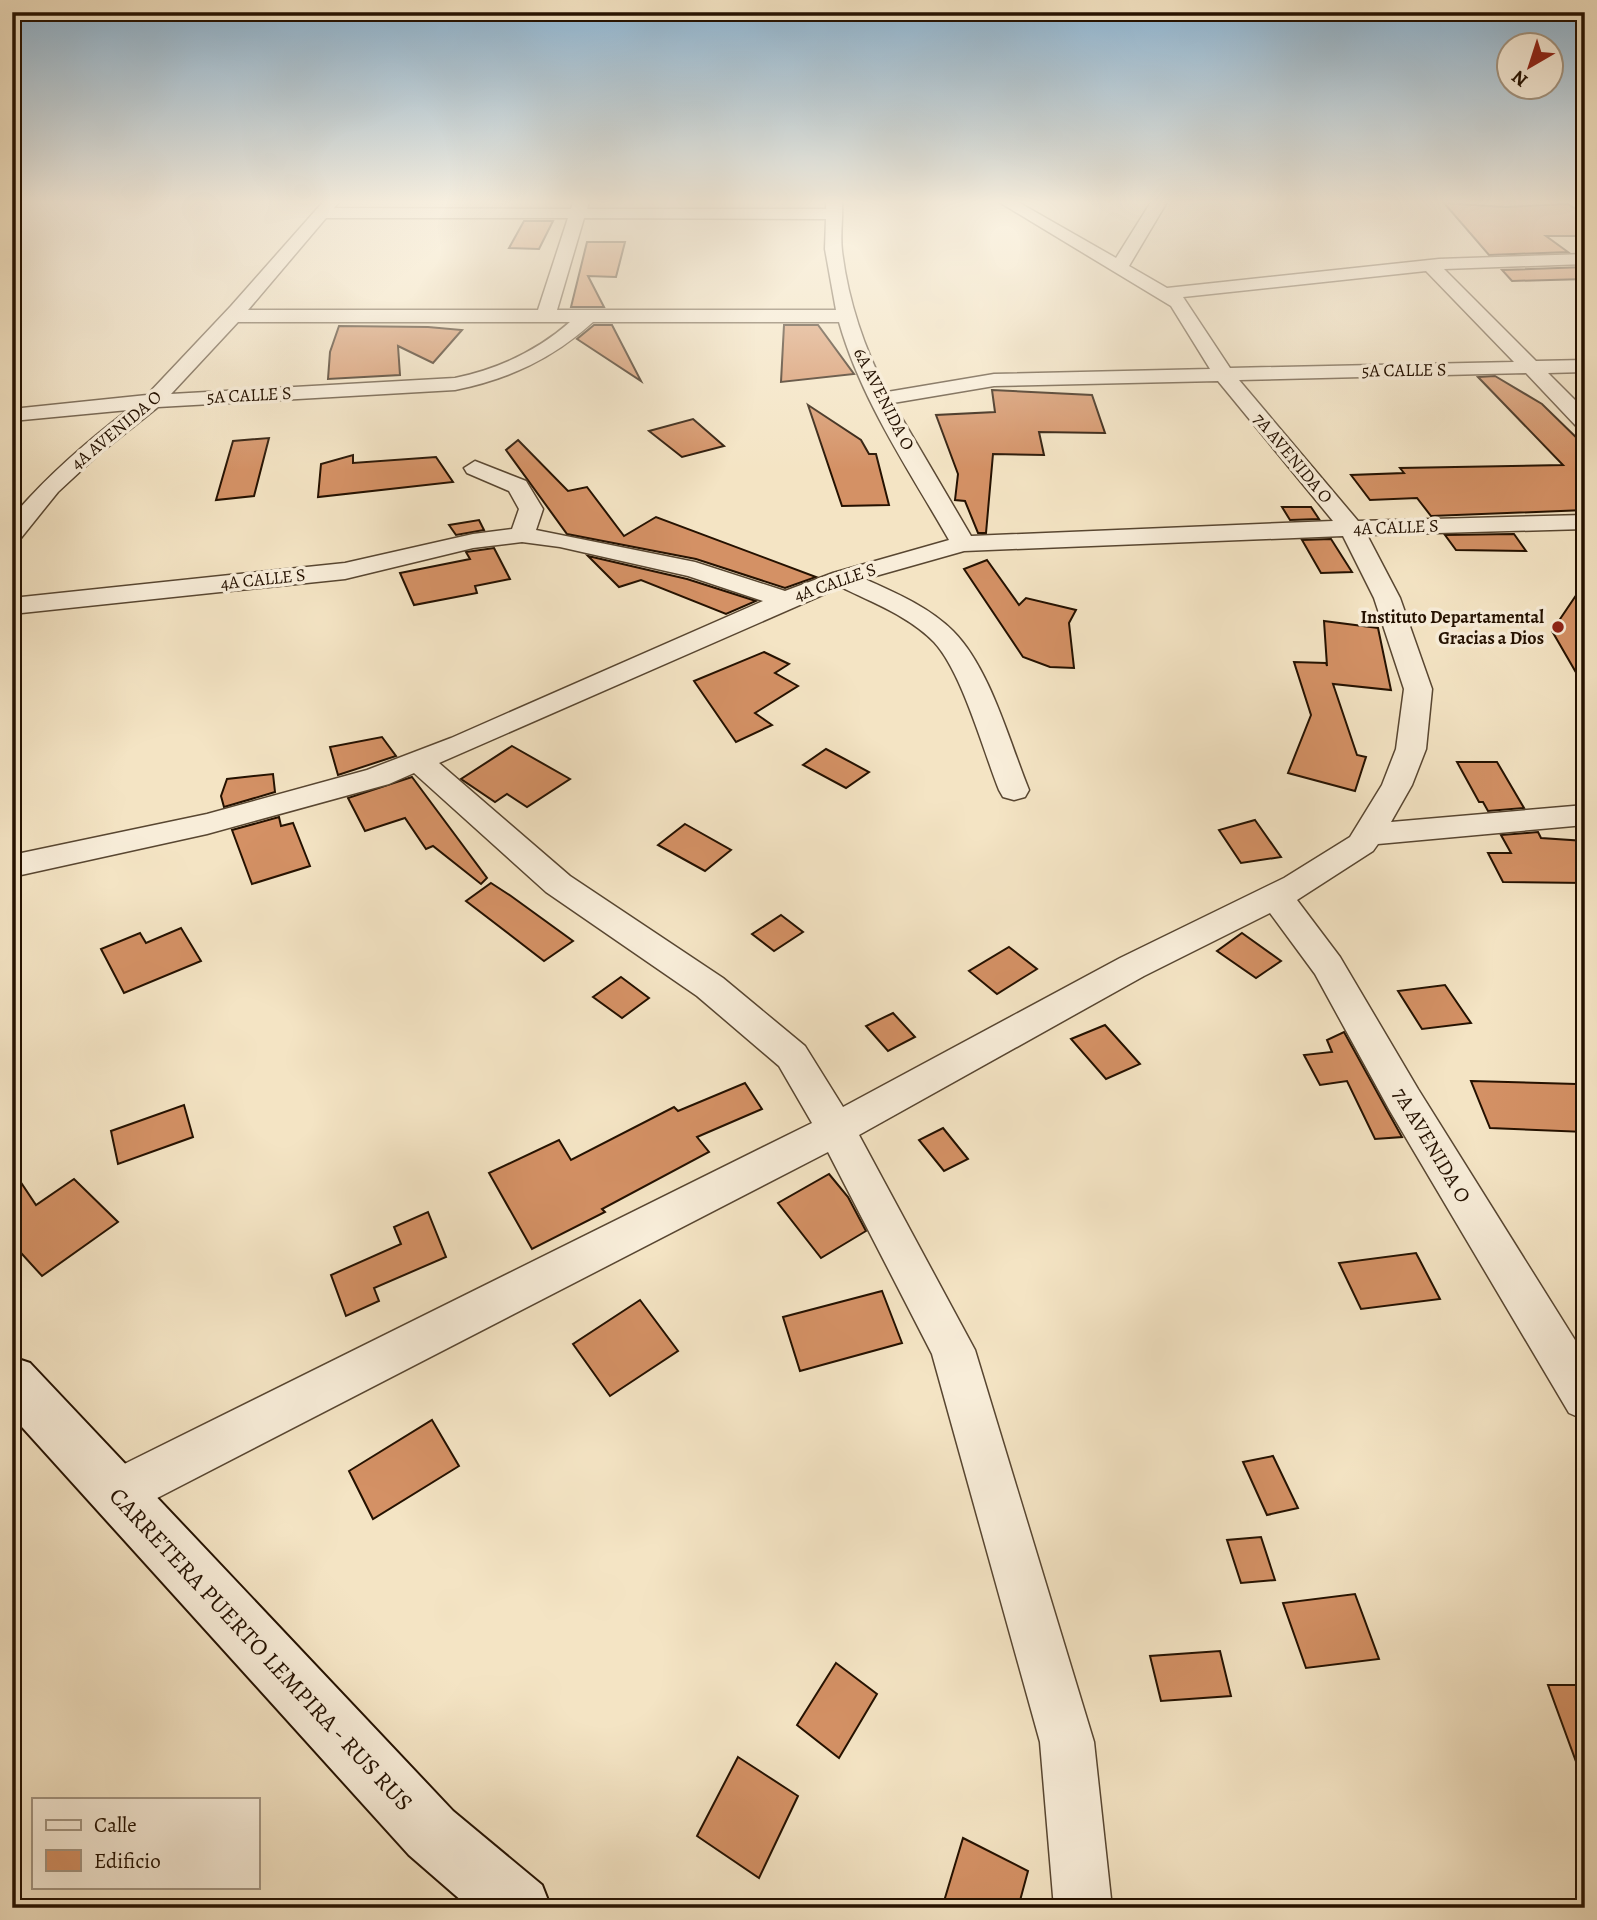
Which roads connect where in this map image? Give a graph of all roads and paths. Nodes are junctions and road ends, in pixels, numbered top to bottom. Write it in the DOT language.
graph roads {
  1 [pos="254,292"];
  2 [pos="553,292"];
  3 [pos="840,292"];
  4 [pos="1160,292"];
  5 [pos="1186,292"];
  6 [pos="1456,292"];
  7 [pos="1164,294"];
  8 [pos="233,316"];
  9 [pos="546,316"];
  10 [pos="588,316"];
  11 [pos="845,316"];
  12 [pos="1585,366"];
  13 [pos="1530,368"];
  14 [pos="1224,374"];
  15 [pos="881,399"];
  16 [pos="153,401"];
  17 [pos="12,415"];
  18 [pos="1585,422"];
  19 [pos="475,468"];
  20 [pos="1585,522"];
  21 [pos="1351,528"];
  22 [pos="12,533"];
  23 [pos="522,535"];
  24 [pos="963,544"];
  25 [pos="842,578"];
  26 [pos="786,600"];
  27 [pos="12,606"];
  28 [pos="419,761"];
  29 [pos="1014,790"];
  30 [pos="1585,815"];
  31 [pos="1367,835"];
  32 [pos="12,866"];
  33 [pos="1276,896"];
  34 [pos="836,1129"];
  35 [pos="12,1380"];
  36 [pos="1585,1398"];
  37 [pos="117,1493"];
  38 [pos="519,1908"];
  39 [pos="1083,1908"];
  1 -- 8 [label="street, 4A AVENIDA O"];
  2 -- 9 [label="street"];
  3 -- 11 [label="street, 6A AVENIDA O"];
  4 -- 7 [label="street, 7A AVENIDA O"];
  5 -- 7 [label="street"];
  6 -- 13 [label="street"];
  7 -- 14 [label="street, 7A AVENIDA O"];
  8 -- 9 [label="street"];
  8 -- 16 [label="street, 4A AVENIDA O"];
  9 -- 10 [label="street"];
  10 -- 11 [label="street"];
  10 -- 16 [label="street, 5A CALLE S"];
  11 -- 15 [label="street, 6A AVENIDA O"];
  12 -- 13 [label="street, 5A CALLE S"];
  13 -- 14 [label="street, 5A CALLE S"];
  13 -- 18 [label="street"];
  14 -- 15 [label="street, 5A CALLE S"];
  14 -- 21 [label="street, 7A AVENIDA O"];
  15 -- 24 [label="street, 6A AVENIDA O"];
  16 -- 17 [label="street, 5A CALLE S"];
  16 -- 22 [label="street, 4A AVENIDA O"];
  19 -- 23 [label="street"];
  20 -- 21 [label="street, 4A CALLE S"];
  21 -- 24 [label="street, 4A CALLE S"];
  21 -- 31 [label="street, 7A AVENIDA O"];
  23 -- 26 [label="street, 4A CALLE S"];
  23 -- 27 [label="street, 4A CALLE S"];
  24 -- 25 [label="street, 4A CALLE S"];
  25 -- 26 [label="street, 4A CALLE S"];
  25 -- 29 [label="street"];
  26 -- 28 [label="street"];
  28 -- 32 [label="street"];
  28 -- 34 [label="street"];
  30 -- 31 [label="street"];
  31 -- 33 [label="street, 7A AVENIDA O"];
  33 -- 34 [label="street, 7A AVENIDA O"];
  33 -- 36 [label="street, 7A AVENIDA O"];
  34 -- 37 [label="street, 7A AVENIDA O"];
  34 -- 39 [label="street"];
  35 -- 37 [label="street, CARRETERA PUERTO LEMPIRA - RUS RUS"];
  37 -- 38 [label="street, CARRETERA PUERTO LEMPIRA - RUS RUS"];
}
